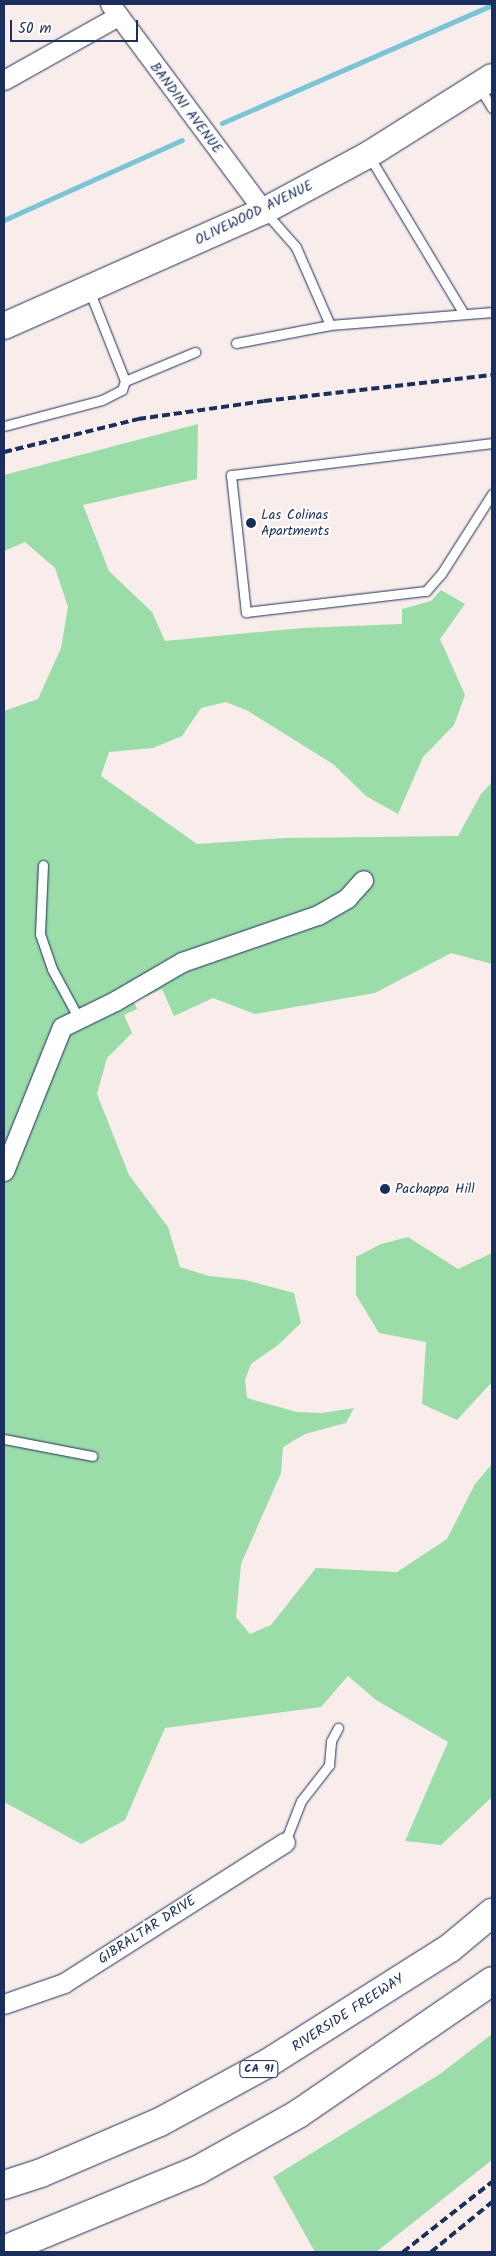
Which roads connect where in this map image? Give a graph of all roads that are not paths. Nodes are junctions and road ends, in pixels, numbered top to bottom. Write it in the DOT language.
graph roads {
  1 [pos="114,10"];
  2 [pos="4,80"];
  3 [pos="485,82"];
  4 [pos="492,108"];
  5 [pos="368,154"];
  6 [pos="264,211"];
  7 [pos="89,290"];
  8 [pos="492,312"];
  9 [pos="464,314"];
  10 [pos="330,325"];
  11 [pos="4,326"];
  12 [pos="236,343"];
  13 [pos="196,352"];
  14 [pos="125,381"];
  15 [pos="4,426"];
  16 [pos="492,443"];
  17 [pos="492,494"];
  18 [pos="42,865"];
  19 [pos="363,880"];
  20 [pos="79,1018"];
  21 [pos="4,1171"];
  22 [pos="4,1439"];
  23 [pos="92,1456"];
  24 [pos="338,1728"];
  25 [pos="284,1842"];
  26 [pos="492,1913"];
  27 [pos="492,1981"];
  28 [pos="4,2004"];
  29 [pos="4,2185"];
  30 [pos="4,2250"];
  1 -- 2 [label="street"];
  1 -- 6 [label="street, BANDINI AVENUE"];
  3 -- 4 [label="lane"];
  3 -- 5 [label="main road, OLIVEWOOD AVENUE"];
  5 -- 6 [label="main road, OLIVEWOOD AVENUE"];
  5 -- 9 [label="lane"];
  6 -- 7 [label="main road, OLIVEWOOD AVENUE"];
  6 -- 10 [label="lane"];
  7 -- 11 [label="main road, OLIVEWOOD AVENUE"];
  7 -- 14 [label="lane"];
  8 -- 9 [label="lane"];
  9 -- 10 [label="lane"];
  10 -- 12 [label="lane"];
  13 -- 14 [label="lane"];
  14 -- 15 [label="lane"];
  16 -- 17 [label="lane"];
  18 -- 20 [label="lane"];
  19 -- 20 [label="street"];
  20 -- 21 [label="street"];
  22 -- 23 [label="lane"];
  24 -- 25 [label="lane"];
  25 -- 28 [label="street, GIBRALTAR DRIVE"];
  26 -- 29 [label="highway, RIVERSIDE FREEWAY / CA 91"];
  27 -- 30 [label="highway"];
}
